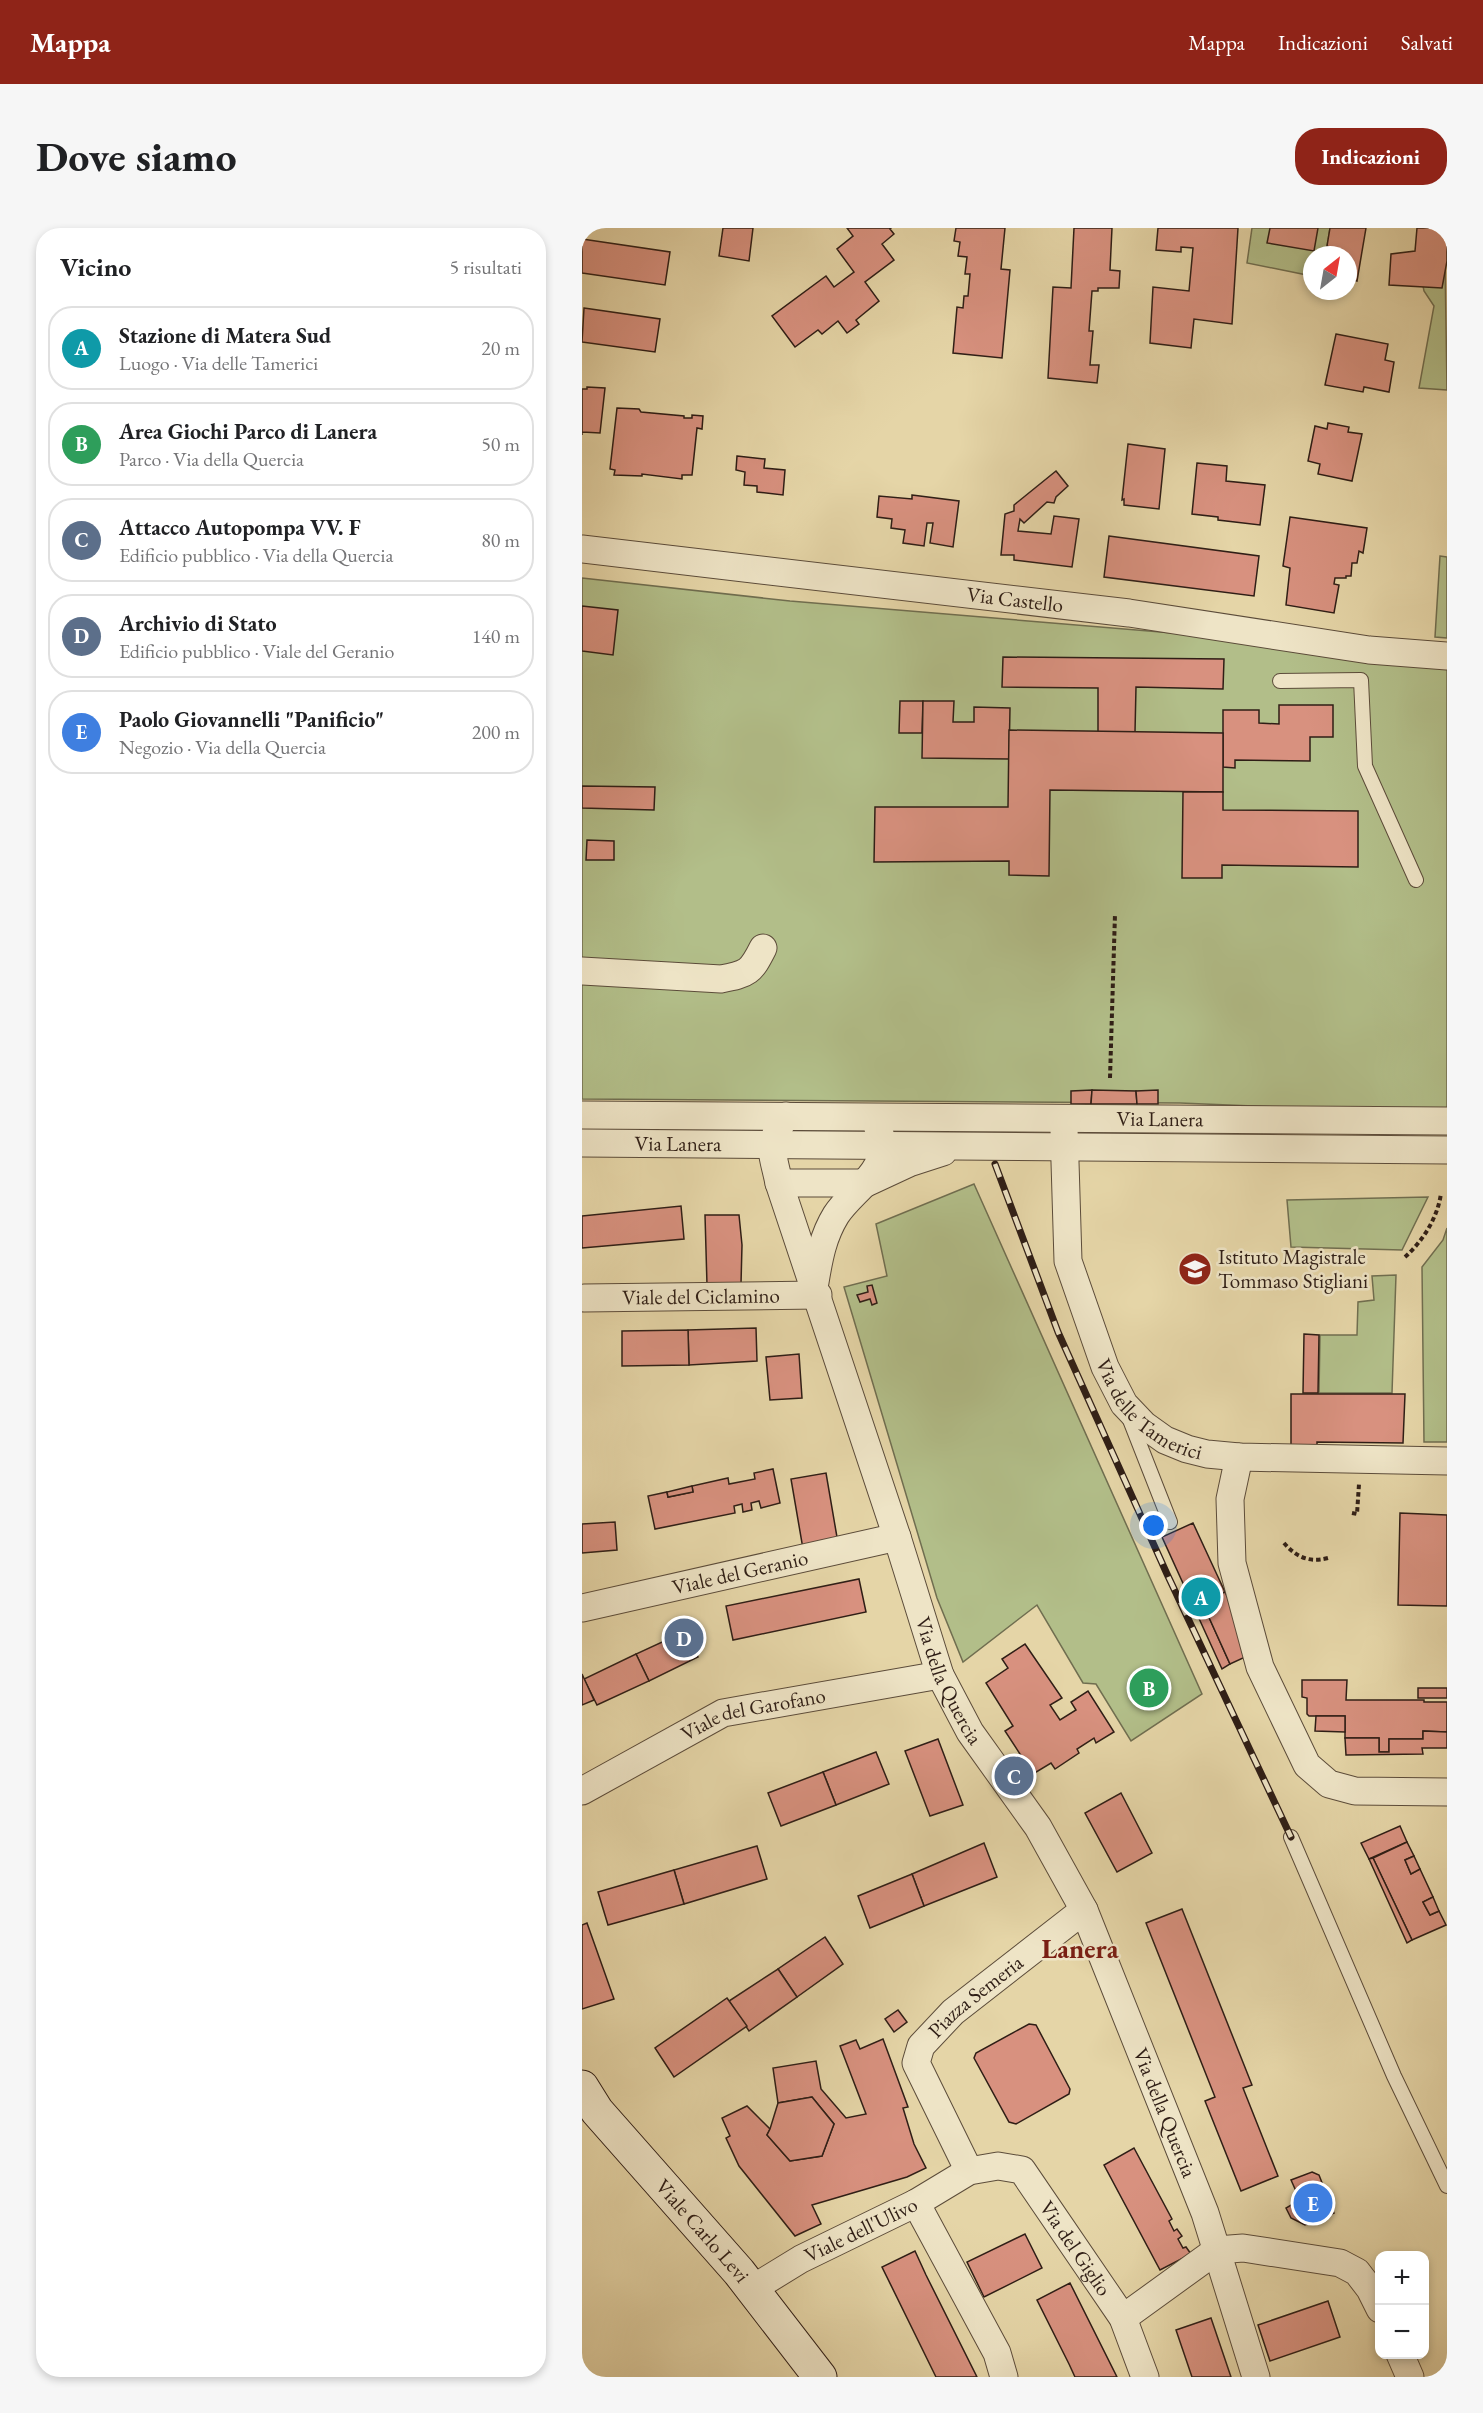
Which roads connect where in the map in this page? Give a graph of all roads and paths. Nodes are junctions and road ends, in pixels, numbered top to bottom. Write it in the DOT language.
graph roads {
  1 [pos="582,549"];
  2 [pos="1447,656"];
  3 [pos="1280,681"];
  4 [pos="1416,880"];
  5 [pos="1115,914"];
  6 [pos="762,948"];
  7 [pos="582,971"];
  8 [pos="1110,1078"];
  9 [pos="582,1115"];
  10 [pos="786,1116"];
  11 [pos="873,1117"];
  12 [pos="1064,1118"];
  13 [pos="1447,1121"];
  14 [pos="582,1143"];
  15 [pos="881,1144"];
  16 [pos="771,1145"];
  17 [pos="962,1145"];
  18 [pos="1064,1147"];
  19 [pos="1447,1150"];
  20 [pos="866,1183"];
  21 [pos="779,1184"];
  22 [pos="1441,1192"];
  23 [pos="1405,1257"];
  24 [pos="816,1291"];
  25 [pos="584,1298"];
  26 [pos="1124,1404"];
  27 [pos="1239,1457"];
  28 [pos="1359,1459"];
  29 [pos="1447,1461"];
  30 [pos="1352,1513"];
  31 [pos="1170,1522"];
  32 [pos="897,1537"];
  33 [pos="1284,1543"];
  34 [pos="1328,1558"];
  35 [pos="582,1608"];
  36 [pos="940,1675"];
  37 [pos="582,1791"];
  38 [pos="1447,1792"];
  39 [pos="1291,1837"];
  40 [pos="1084,1910"];
  41 [pos="582,2087"];
  42 [pos="969,2171"];
  43 [pos="1447,2186"];
  44 [pos="916,2202"];
  45 [pos="1217,2250"];
  46 [pos="752,2289"];
  47 [pos="1378,2305"];
  48 [pos="1123,2318"];
  49 [pos="1402,2359"];
  50 [pos="820,2377"];
  51 [pos="1004,2377"];
  52 [pos="1145,2377"];
  53 [pos="1256,2377"];
  54 [pos="1410,2377"];
  1 -- 2 [label="street, Via Castello"];
  3 -- 4 [label="lane"];
  5 -- 8 [label="path"];
  6 -- 7 [label="street"];
  9 -- 10 [label="street, Via Lanera"];
  10 -- 11 [label="street, Via Lanera"];
  10 -- 16 [label="street"];
  11 -- 12 [label="street, Via Lanera"];
  11 -- 15 [label="street"];
  12 -- 13 [label="street, Via Lanera"];
  12 -- 18 [label="street, Via delle Tamerici"];
  14 -- 16 [label="street, Via Lanera"];
  15 -- 16 [label="street, Via Lanera"];
  15 -- 17 [label="street, Via Lanera"];
  15 -- 20 [label="street"];
  16 -- 21 [label="street, Via della Quercia"];
  17 -- 18 [label="street, Via Lanera"];
  17 -- 20 [label="street, Via Lanera"];
  18 -- 19 [label="street, Via Lanera"];
  18 -- 26 [label="street, Via delle Tamerici"];
  20 -- 21 [label="street, Via Lanera"];
  20 -- 24 [label="street, Via della Quercia"];
  21 -- 24 [label="street, Via della Quercia"];
  22 -- 23 [label="path"];
  24 -- 25 [label="street, Viale del Ciclamino"];
  24 -- 32 [label="street, Via della Quercia"];
  26 -- 27 [label="street, Via delle Tamerici"];
  26 -- 31 [label="lane"];
  27 -- 28 [label="street, Via delle Tamerici"];
  27 -- 38 [label="street"];
  28 -- 29 [label="street, Via delle Tamerici"];
  28 -- 30 [label="path"];
  32 -- 35 [label="street, Viale del Geranio"];
  32 -- 36 [label="street, Via della Quercia"];
  33 -- 34 [label="path"];
  36 -- 37 [label="street, Viale del Garofano"];
  36 -- 40 [label="street, Via della Quercia"];
  39 -- 43 [label="lane"];
  40 -- 42 [label="street, Piazza Semeria"];
  40 -- 45 [label="street, Via della Quercia"];
  41 -- 46 [label="main road, Viale Carlo Levi"];
  42 -- 44 [label="street, Viale dell'Ulivo"];
  42 -- 48 [label="street, Via del Giglio"];
  44 -- 46 [label="street, Viale dell'Ulivo"];
  44 -- 51 [label="street"];
  45 -- 47 [label="street"];
  45 -- 48 [label="street"];
  45 -- 53 [label="street, Via della Quercia"];
  46 -- 50 [label="main road, Viale Carlo Levi"];
  48 -- 52 [label="street, Via del Giglio"];
  49 -- 54 [label="street"];
}
